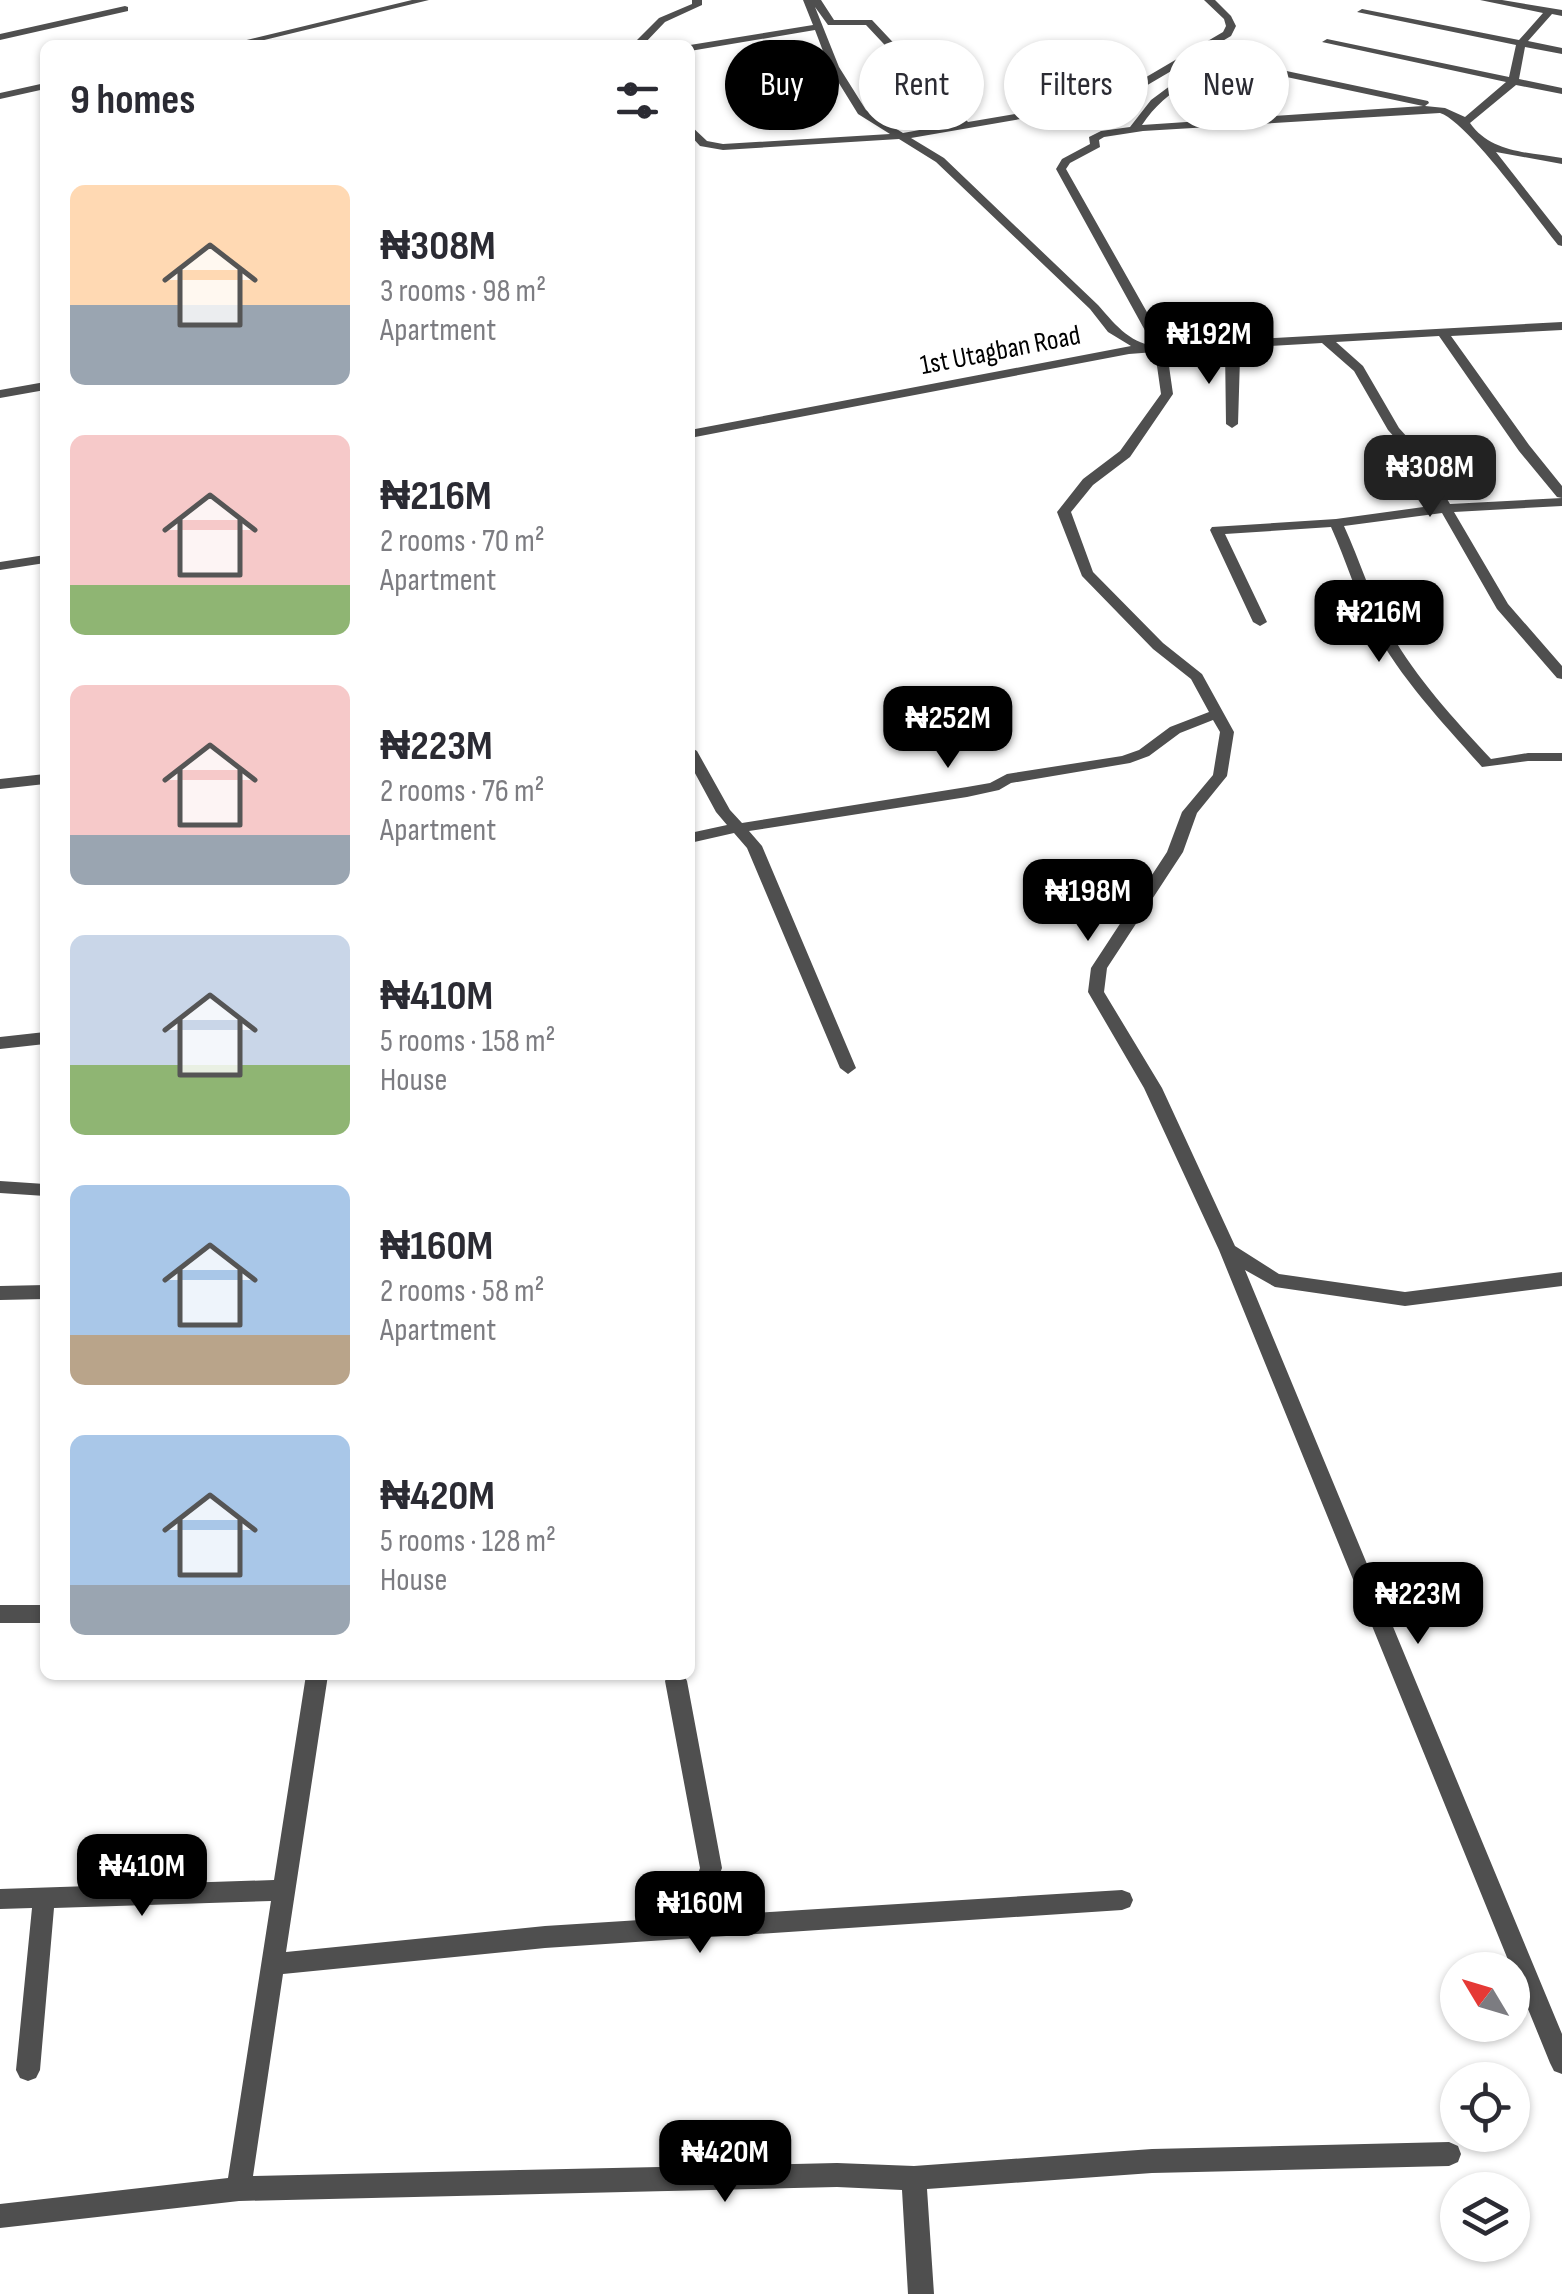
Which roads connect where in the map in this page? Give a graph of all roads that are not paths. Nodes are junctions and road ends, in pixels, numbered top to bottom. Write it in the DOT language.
graph roads {
  1 [pos="424,0"];
  2 [pos="697,0"];
  3 [pos="808,0"];
  4 [pos="816,0"];
  5 [pos="1209,0"];
  6 [pos="1485,0"];
  7 [pos="125,9"];
  8 [pos="1550,10"];
  9 [pos="1362,12"];
  10 [pos="1562,13"];
  11 [pos="816,27"];
  12 [pos="0,37"];
  13 [pos="248,40"];
  14 [pos="642,40"];
  15 [pos="886,40"];
  16 [pos="1327,42"];
  17 [pos="1521,44"];
  18 [pos="695,47"];
  19 [pos="1562,51"];
  20 [pos="1513,82"];
  21 [pos="40,87"];
  22 [pos="1562,91"];
  23 [pos="0,96"];
  24 [pos="1148,107"];
  25 [pos="1448,109"];
  26 [pos="984,120"];
  27 [pos="1466,121"];
  28 [pos="1148,129"];
  29 [pos="932,130"];
  30 [pos="1134,130"];
  31 [pos="695,134"];
  32 [pos="901,136"];
  33 [pos="1485,146"];
  34 [pos="1562,161"];
  35 [pos="1562,243"];
  36 [pos="1559,329"];
  37 [pos="1443,333"];
  38 [pos="1325,338"];
  39 [pos="1229,343"];
  40 [pos="1152,348"];
  41 [pos="40,387"];
  42 [pos="0,394"];
  43 [pos="1232,424"];
  44 [pos="695,433"];
  45 [pos="1562,494"];
  46 [pos="1562,502"];
  47 [pos="1448,508"];
  48 [pos="1336,523"];
  49 [pos="40,560"];
  50 [pos="0,566"];
  51 [pos="1260,622"];
  52 [pos="1562,675"];
  53 [pos="1218,712"];
  54 [pos="1562,758"];
  55 [pos="695,760"];
  56 [pos="40,780"];
  57 [pos="0,784"];
  58 [pos="738,828"];
  59 [pos="695,837"];
  60 [pos="40,1039"];
  61 [pos="0,1043"];
  62 [pos="848,1068"];
  63 [pos="0,1187"];
  64 [pos="40,1190"];
  65 [pos="1228,1250"];
  66 [pos="1562,1279"];
  67 [pos="40,1292"];
  68 [pos="0,1293"];
  69 [pos="0,1614"];
  70 [pos="40,1614"];
  71 [pos="315,1680"];
  72 [pos="676,1682"];
  73 [pos="282,1890"];
  74 [pos="44,1896"];
  75 [pos="0,1899"];
  76 [pos="1122,1900"];
  77 [pos="676,1930"];
  78 [pos="274,1964"];
  79 [pos="1562,2063"];
  80 [pos="28,2070"];
  81 [pos="1449,2154"];
  82 [pos="914,2178"];
  83 [pos="239,2189"];
  84 [pos="1,2222"];
  85 [pos="921,2294"];
  1 -- 13 [label="street"];
  2 -- 14 [label="street"];
  3 -- 11 [label="street"];
  4 -- 15 [label="street"];
  5 -- 26 [label="street"];
  6 -- 8 [label="street"];
  7 -- 12 [label="street"];
  8 -- 10 [label="street"];
  8 -- 17 [label="street"];
  9 -- 17 [label="street"];
  11 -- 18 [label="street"];
  11 -- 32 [label="street"];
  16 -- 20 [label="street"];
  17 -- 19 [label="street"];
  17 -- 20 [label="street"];
  20 -- 22 [label="street"];
  20 -- 27 [label="street"];
  21 -- 23 [label="street"];
  24 -- 25 [label="street"];
  25 -- 27 [label="street"];
  25 -- 28 [label="street"];
  27 -- 33 [label="street"];
  29 -- 32 [label="street"];
  30 -- 40 [label="street"];
  31 -- 32 [label="street"];
  32 -- 40 [label="street"];
  33 -- 34 [label="street"];
  33 -- 35 [label="street"];
  36 -- 37 [label="street, 1st Utagban Road"];
  37 -- 38 [label="street, 1st Utagban Road"];
  37 -- 45 [label="street"];
  38 -- 39 [label="street, 1st Utagban Road"];
  38 -- 47 [label="street"];
  39 -- 40 [label="street, 1st Utagban Road"];
  39 -- 43 [label="street"];
  40 -- 44 [label="street, 1st Utagban Road"];
  40 -- 53 [label="street"];
  41 -- 42 [label="street"];
  46 -- 47 [label="street"];
  47 -- 48 [label="street"];
  47 -- 52 [label="street"];
  48 -- 51 [label="street"];
  48 -- 54 [label="street"];
  49 -- 50 [label="street"];
  53 -- 58 [label="street"];
  53 -- 65 [label="street"];
  55 -- 58 [label="street"];
  56 -- 57 [label="street"];
  58 -- 59 [label="street"];
  58 -- 62 [label="street"];
  60 -- 61 [label="street"];
  63 -- 64 [label="street"];
  65 -- 66 [label="street"];
  65 -- 79 [label="street"];
  67 -- 68 [label="street"];
  69 -- 70 [label="street"];
  71 -- 73 [label="street"];
  72 -- 77 [label="street"];
  73 -- 74 [label="street"];
  73 -- 78 [label="street"];
  74 -- 75 [label="street"];
  74 -- 80 [label="street"];
  76 -- 77 [label="street"];
  77 -- 78 [label="street"];
  78 -- 83 [label="street"];
  81 -- 82 [label="street"];
  82 -- 83 [label="street"];
  82 -- 85 [label="street"];
  83 -- 84 [label="street"];
}
